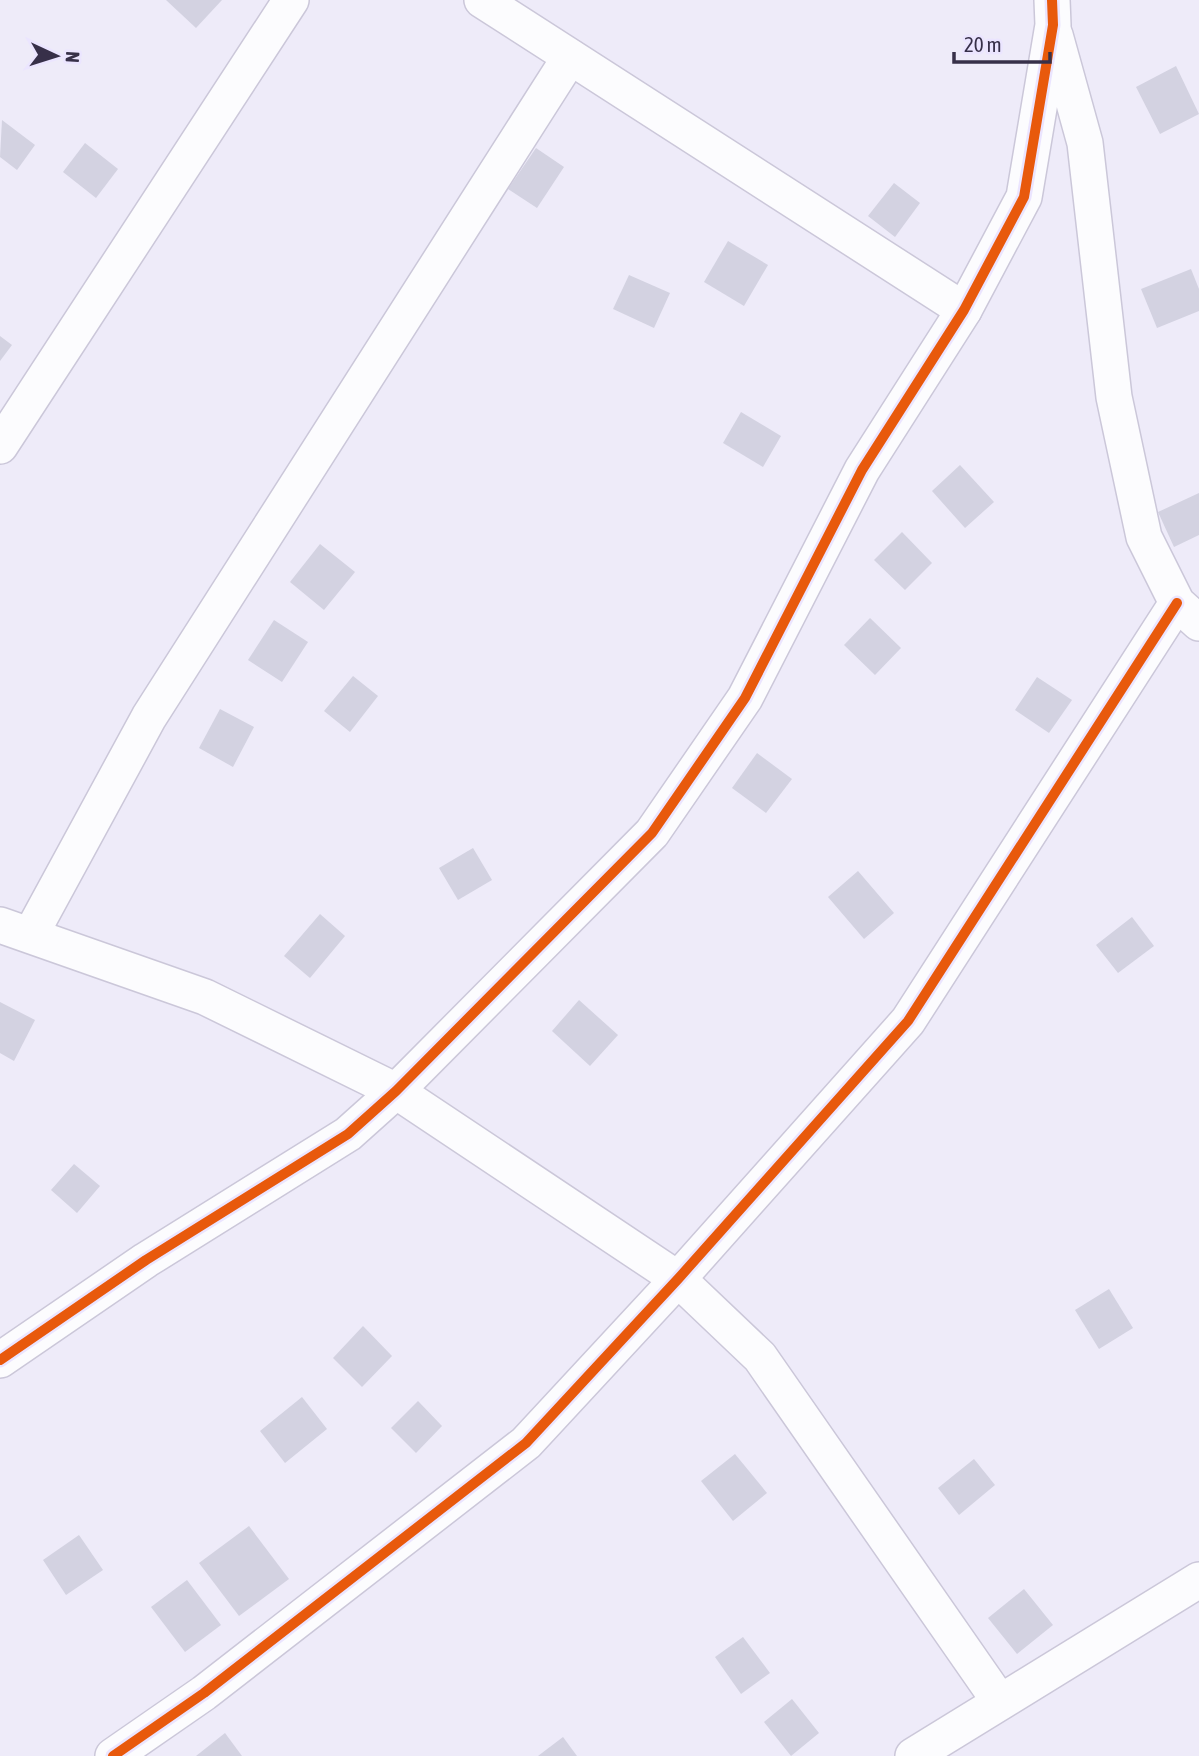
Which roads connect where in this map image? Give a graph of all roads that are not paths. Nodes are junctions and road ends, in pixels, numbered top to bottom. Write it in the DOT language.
graph roads {
  1 [pos="291,0"];
  2 [pos="482,0"];
  3 [pos="1052,13"];
  4 [pos="570,57"];
  5 [pos="964,310"];
  6 [pos="0,446"];
  7 [pos="1188,613"];
  8 [pos="15,930"];
  9 [pos="396,1091"];
  10 [pos="678,1279"];
  11 [pos="0,1360"];
  12 [pos="1199,1580"];
  13 [pos="1000,1702"];
  14 [pos="113,1756"];
  15 [pos="913,1756"];
  1 -- 6 [label="street"];
  2 -- 4 [label="street"];
  3 -- 5 [label="street"];
  3 -- 7 [label="street"];
  4 -- 5 [label="street"];
  4 -- 8 [label="street"];
  5 -- 9 [label="street"];
  7 -- 10 [label="street"];
  8 -- 9 [label="street"];
  9 -- 10 [label="street"];
  9 -- 11 [label="street"];
  10 -- 13 [label="street"];
  10 -- 14 [label="street"];
  12 -- 13 [label="street"];
  13 -- 15 [label="street"];
}
